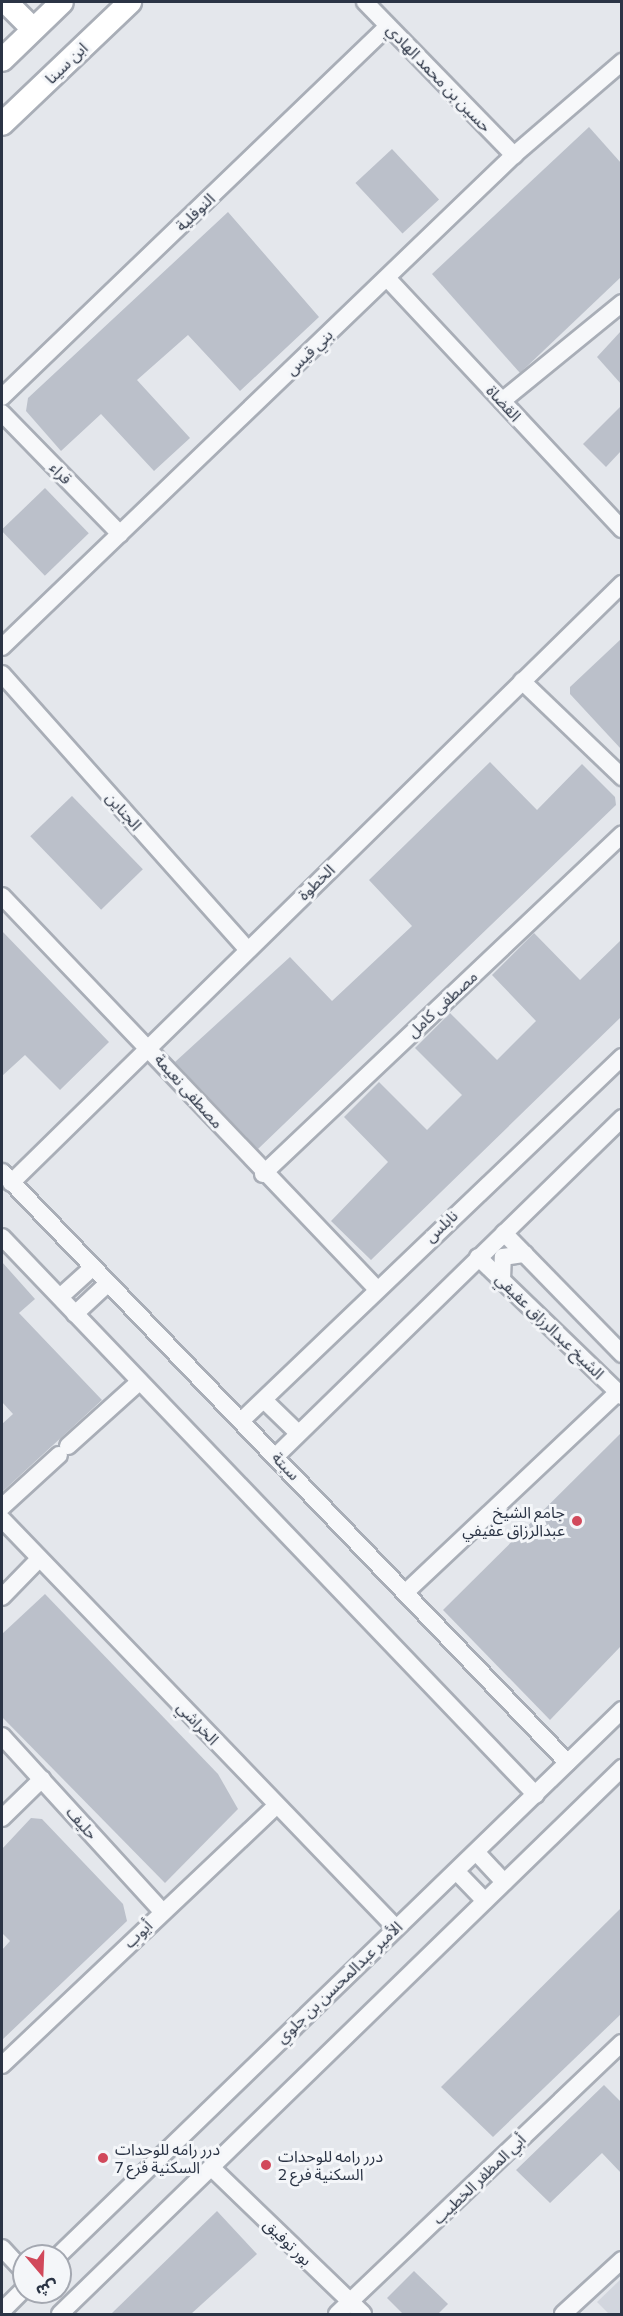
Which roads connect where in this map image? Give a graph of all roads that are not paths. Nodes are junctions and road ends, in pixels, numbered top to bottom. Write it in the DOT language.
graph roads {
  1 [pos="6,2"];
  2 [pos="62,2"];
  3 [pos="130,2"];
  4 [pos="365,2"];
  5 [pos="388,26"];
  6 [pos="33,29"];
  7 [pos="2,58"];
  8 [pos="621,62"];
  9 [pos="2,124"];
  10 [pos="514,155"];
  11 [pos="387,278"];
  12 [pos="621,303"];
  13 [pos="2,397"];
  14 [pos="502,401"];
  15 [pos="2,413"];
  16 [pos="621,529"];
  17 [pos="120,534"];
  18 [pos="621,584"];
  19 [pos="2,647"];
  20 [pos="2,674"];
  21 [pos="522,681"];
  22 [pos="621,777"];
  23 [pos="621,834"];
  24 [pos="2,896"];
  25 [pos="247,949"];
  26 [pos="149,1047"];
  27 [pos="621,1057"];
  28 [pos="621,1118"];
  29 [pos="263,1174"];
  30 [pos="6,1178"];
  31 [pos="504,1233"];
  32 [pos="2,1237"];
  33 [pos="525,1254"];
  34 [pos="478,1257"];
  35 [pos="92,1268"];
  36 [pos="502,1280"];
  37 [pos="106,1285"];
  38 [pos="376,1288"];
  39 [pos="60,1297"];
  40 [pos="75,1314"];
  41 [pos="621,1354"];
  42 [pos="139,1382"];
  43 [pos="620,1394"];
  44 [pos="264,1400"];
  45 [pos="241,1421"];
  46 [pos="298,1433"];
  47 [pos="276,1456"];
  48 [pos="2,1507"];
  49 [pos="2,1519"];
  50 [pos="38,1560"];
  51 [pos="407,1591"];
  52 [pos="2,1597"];
  53 [pos="621,1710"];
  54 [pos="2,1736"];
  55 [pos="568,1763"];
  56 [pos="621,1768"];
  57 [pos="42,1779"];
  58 [pos="536,1795"];
  59 [pos="277,1805"];
  60 [pos="2,1818"];
  61 [pos="477,1853"];
  62 [pos="457,1872"];
  63 [pos="504,1882"];
  64 [pos="485,1901"];
  65 [pos="162,1911"];
  66 [pos="395,1927"];
  67 [pos="621,2043"];
  68 [pos="2,2065"];
  69 [pos="214,2170"];
  70 [pos="70,2244"];
  71 [pos="621,2260"];
  72 [pos="350,2302"];
  73 [pos="60,2314"];
  74 [pos="338,2314"];
  75 [pos="363,2314"];
  76 [pos="562,2314"];
  1 -- 6 [label="street"];
  2 -- 6 [label="street"];
  3 -- 9 [label="street, ابن سينا"];
  4 -- 5 [label="street, حسين بن محمد الهادي"];
  5 -- 10 [label="street, حسين بن محمد الهادي"];
  5 -- 13 [label="street, النوفلية"];
  6 -- 7 [label="street"];
  8 -- 10 [label="street, بني قيس"];
  10 -- 11 [label="street, بني قيس"];
  11 -- 14 [label="street, القضاة"];
  11 -- 17 [label="street, بني قيس"];
  12 -- 14 [label="street"];
  14 -- 16 [label="street, القضاة"];
  15 -- 17 [label="street, قراء"];
  17 -- 19 [label="street, بني قيس"];
  18 -- 21 [label="street, الخطوة"];
  20 -- 25 [label="street, الجناين"];
  21 -- 22 [label="street"];
  21 -- 25 [label="street, الخطوة"];
  23 -- 29 [label="street, مصطفى كامل"];
  24 -- 26 [label="street, مصطفى نعيمة"];
  25 -- 26 [label="street, الخطوة"];
  26 -- 29 [label="street, مصطفى نعيمة"];
  26 -- 30 [label="street, الخطوة"];
  27 -- 38 [label="street, نابلس"];
  28 -- 31 [label="street"];
  29 -- 38 [label="street, مصطفى نعيمة"];
  30 -- 35 [label="street, سبتة"];
  31 -- 33 [label="street, الشيخ عبدالرزاق عفيفي"];
  31 -- 34 [label="street"];
  32 -- 39 [label="street"];
  33 -- 36 [label="street"];
  33 -- 41 [label="street, الشيخ عبدالرزاق عفيفي"];
  34 -- 36 [label="street, الشيخ عبدالرزاق عفيفي"];
  34 -- 46 [label="street"];
  35 -- 37 [label="street, سبتة"];
  35 -- 39 [label="street"];
  36 -- 43 [label="street, الشيخ عبدالرزاق عفيفي"];
  37 -- 40 [label="street"];
  37 -- 45 [label="street, سبتة"];
  38 -- 44 [label="street, نابلس"];
  39 -- 40 [label="street"];
  40 -- 42 [label="street"];
  42 -- 48 [label="street"];
  42 -- 58 [label="street"];
  43 -- 51 [label="street"];
  44 -- 45 [label="street, نابلس"];
  44 -- 46 [label="street"];
  45 -- 47 [label="street, سبتة"];
  46 -- 47 [label="street"];
  47 -- 51 [label="street, سبتة"];
  49 -- 50 [label="street, الخراشي"];
  50 -- 52 [label="street"];
  50 -- 59 [label="street, الخراشي"];
  51 -- 55 [label="street, سبتة"];
  53 -- 55 [label="street, الأمير عبدالمحسن بن جلوي"];
  54 -- 57 [label="street, حليف"];
  55 -- 58 [label="street, الأمير عبدالمحسن بن جلوي"];
  56 -- 63 [label="street"];
  57 -- 60 [label="street"];
  57 -- 65 [label="street, حليف"];
  58 -- 61 [label="street, الأمير عبدالمحسن بن جلوي"];
  59 -- 65 [label="street, أيوب"];
  59 -- 66 [label="street, الخراشي"];
  61 -- 62 [label="street, الأمير عبدالمحسن بن جلوي"];
  61 -- 63 [label="street"];
  62 -- 64 [label="street"];
  62 -- 66 [label="street, الأمير عبدالمحسن بن جلوي"];
  63 -- 64 [label="street"];
  64 -- 69 [label="street"];
  65 -- 68 [label="street, أيوب"];
  66 -- 70 [label="street, الأمير عبدالمحسن بن جلوي"];
  67 -- 72 [label="street, أبي المظفر الخطيب"];
  69 -- 72 [label="street, بور توفيق"];
  69 -- 73 [label="street"];
  71 -- 76 [label="street"];
  72 -- 74 [label="street, أبي المظفر الخطيب"];
  72 -- 75 [label="street, بور توفيق"];
}
